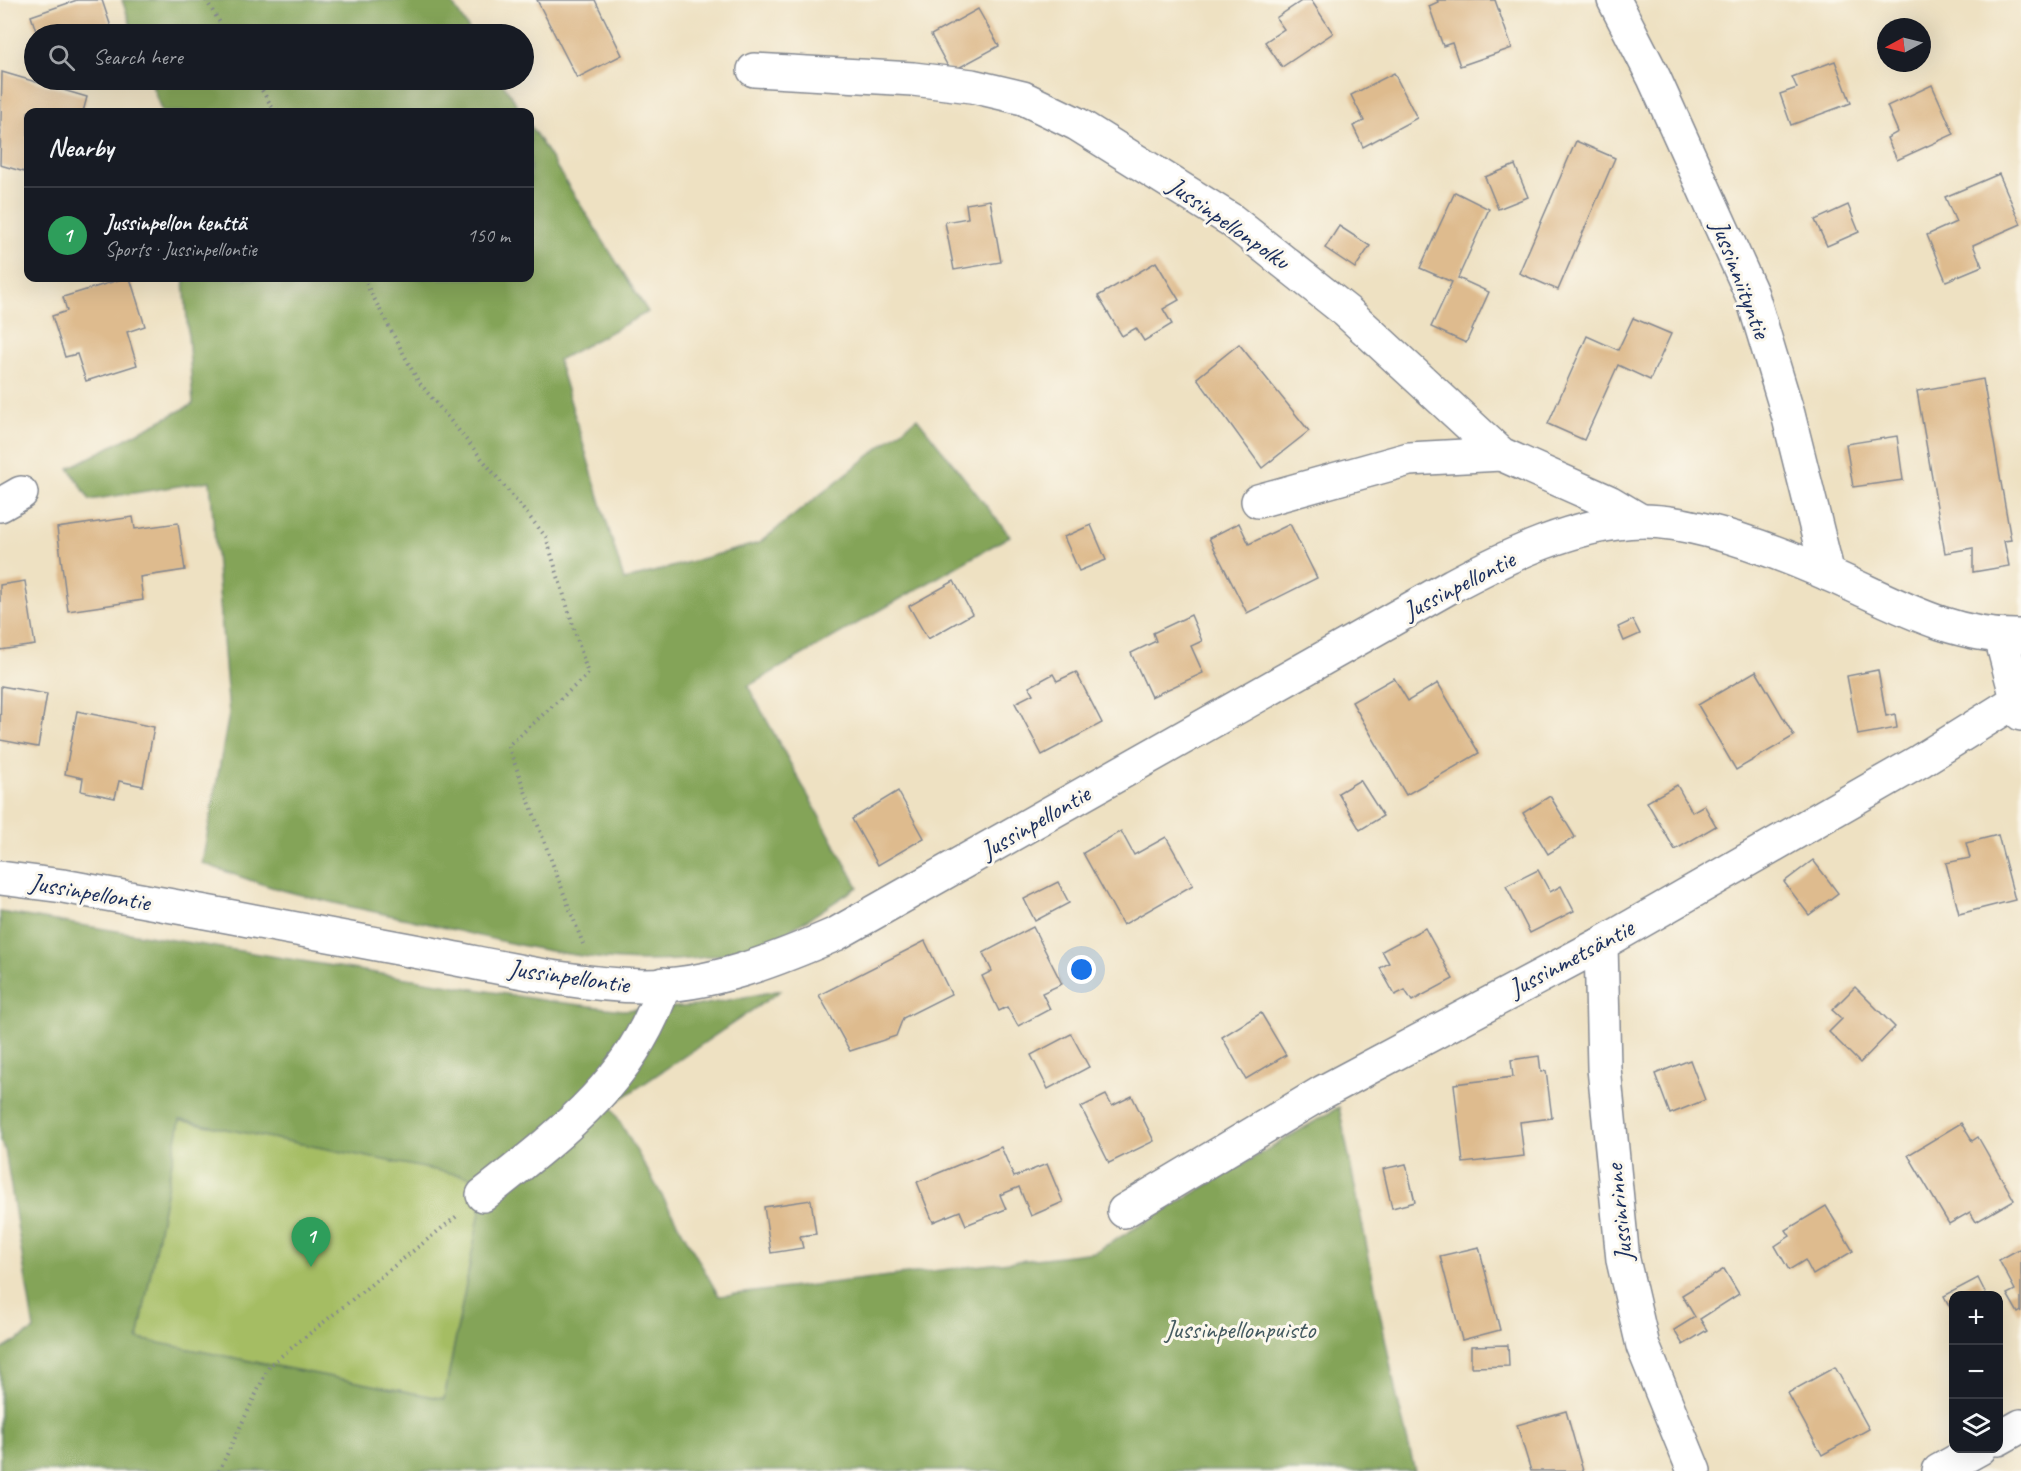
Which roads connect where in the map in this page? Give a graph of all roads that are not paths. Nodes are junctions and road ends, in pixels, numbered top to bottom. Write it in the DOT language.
graph roads {
  1 [pos="1614,0"];
  2 [pos="754,70"];
  3 [pos="1501,454"];
  4 [pos="1258,501"];
  5 [pos="1641,521"];
  6 [pos="1828,574"];
  7 [pos="2011,636"];
  8 [pos="2018,708"];
  9 [pos="0,878"];
  10 [pos="1601,944"];
  11 [pos="664,984"];
  12 [pos="483,1195"];
  13 [pos="1124,1211"];
  14 [pos="2021,1426"];
  15 [pos="2003,1435"];
  16 [pos="1973,1453"];
  17 [pos="1694,1471"];
  18 [pos="1939,1471"];
  1 -- 6 [label="street, Jussinniityntie"];
  2 -- 3 [label="street, Jussinpellonpolku"];
  3 -- 4 [label="street"];
  3 -- 5 [label="street, Jussinpellonpolku"];
  5 -- 6 [label="street, Jussinpellontie"];
  5 -- 11 [label="street, Jussinpellontie"];
  6 -- 7 [label="street, Jussinpellontie"];
  7 -- 8 [label="street"];
  8 -- 10 [label="street, Jussinmetsäntie"];
  9 -- 11 [label="street, Jussinpellontie"];
  10 -- 13 [label="street, Jussinmetsäntie"];
  10 -- 17 [label="street, Jussinrinne"];
  11 -- 12 [label="street"];
  14 -- 15 [label="street"];
  16 -- 18 [label="street"];
}
